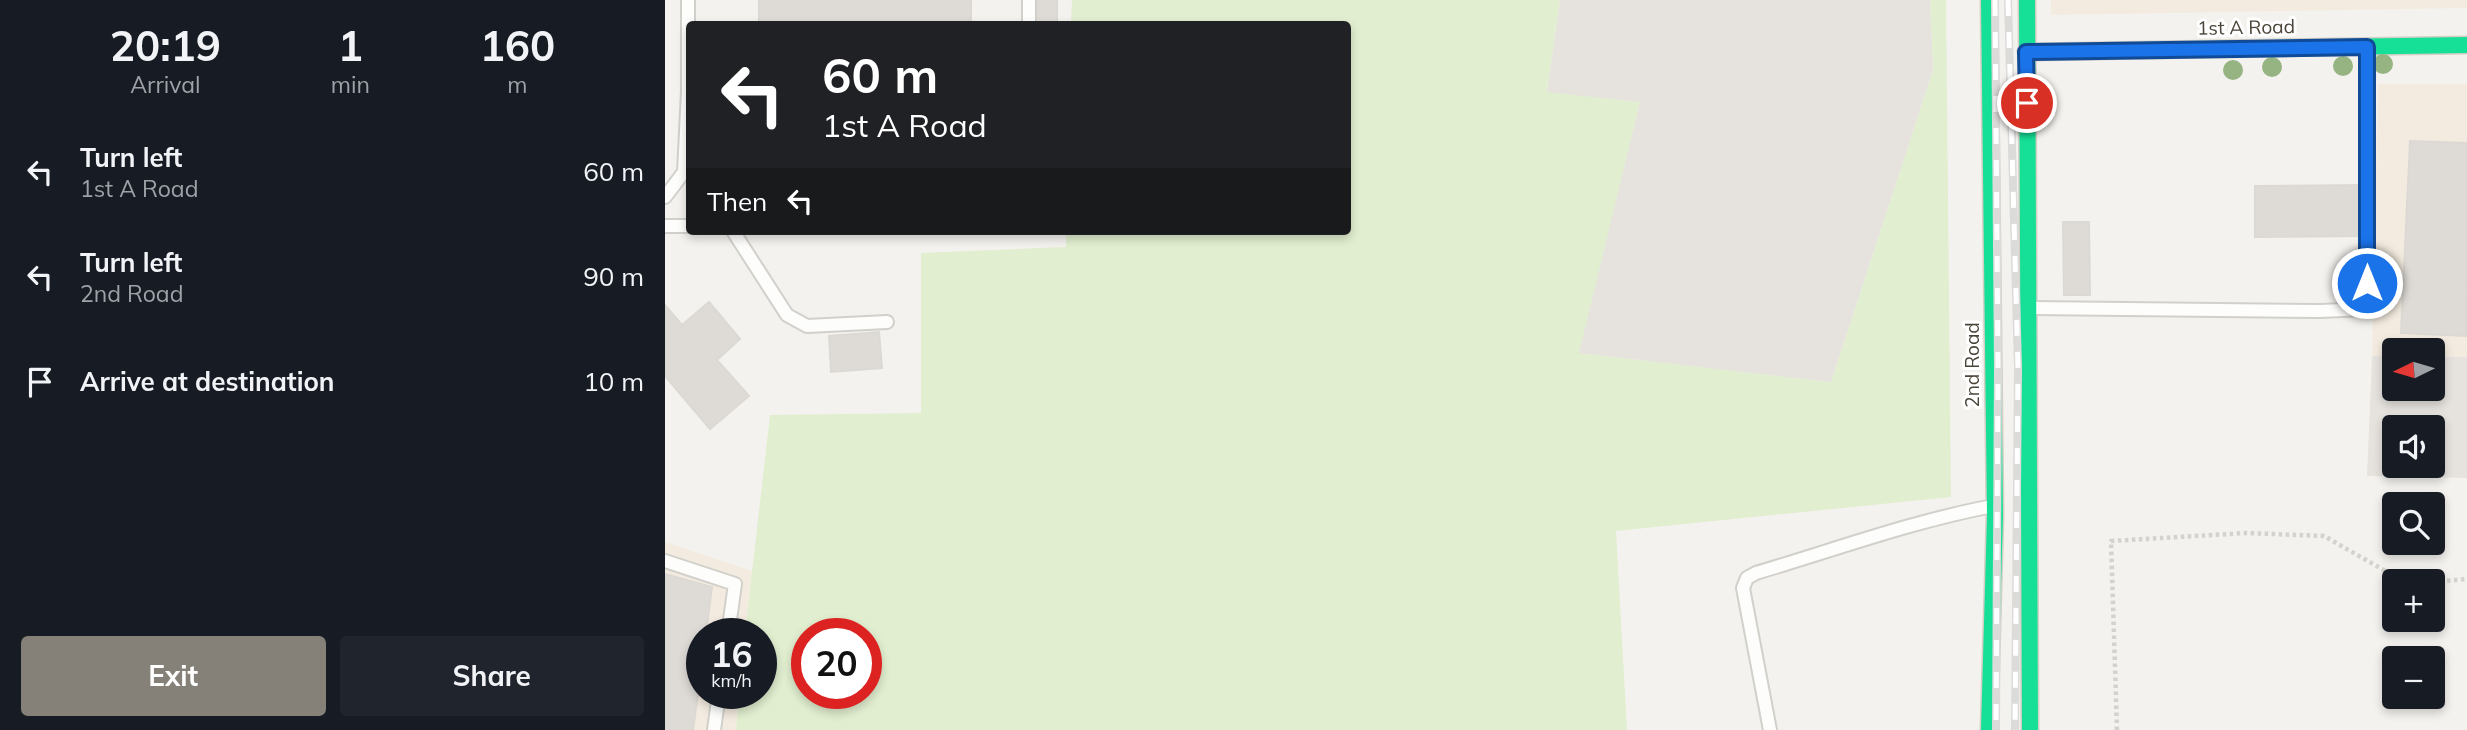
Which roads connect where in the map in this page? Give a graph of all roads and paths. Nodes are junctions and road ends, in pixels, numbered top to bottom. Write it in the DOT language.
graph roads {
  1 [pos="688,0"];
  2 [pos="1029,0"];
  3 [pos="1989,0"];
  4 [pos="2027,0"];
  5 [pos="688,21"];
  6 [pos="1029,21"];
  7 [pos="2467,45"];
  8 [pos="2367,47"];
  9 [pos="2026,52"];
  10 [pos="686,176"];
  11 [pos="665,197"];
  12 [pos="665,226"];
  13 [pos="686,226"];
  14 [pos="736,235"];
  15 [pos="2028,307"];
  16 [pos="887,322"];
  17 [pos="1994,505"];
  18 [pos="665,561"];
  19 [pos="2382,569"];
  20 [pos="2467,579"];
  21 [pos="2445,581"];
  22 [pos="730,618"];
  23 [pos="717,709"];
  24 [pos="714,730"];
  25 [pos="1770,730"];
  26 [pos="1989,730"];
  27 [pos="2030,730"];
  28 [pos="2117,730"];
  1 -- 5 [label="lane"];
  2 -- 6 [label="lane"];
  3 -- 17 [label="main road, 2nd Road"];
  4 -- 9 [label="main road"];
  7 -- 8 [label="main road, 1st A Road"];
  8 -- 9 [label="main road, 1st A Road"];
  8 -- 15 [label="lane"];
  9 -- 15 [label="main road"];
  10 -- 11 [label="lane"];
  12 -- 13 [label="lane"];
  14 -- 16 [label="lane"];
  15 -- 27 [label="main road"];
  17 -- 25 [label="lane"];
  17 -- 26 [label="main road, 2nd Road"];
  18 -- 22 [label="lane"];
  19 -- 28 [label="path"];
  20 -- 21 [label="path"];
  23 -- 24 [label="lane"];
}
